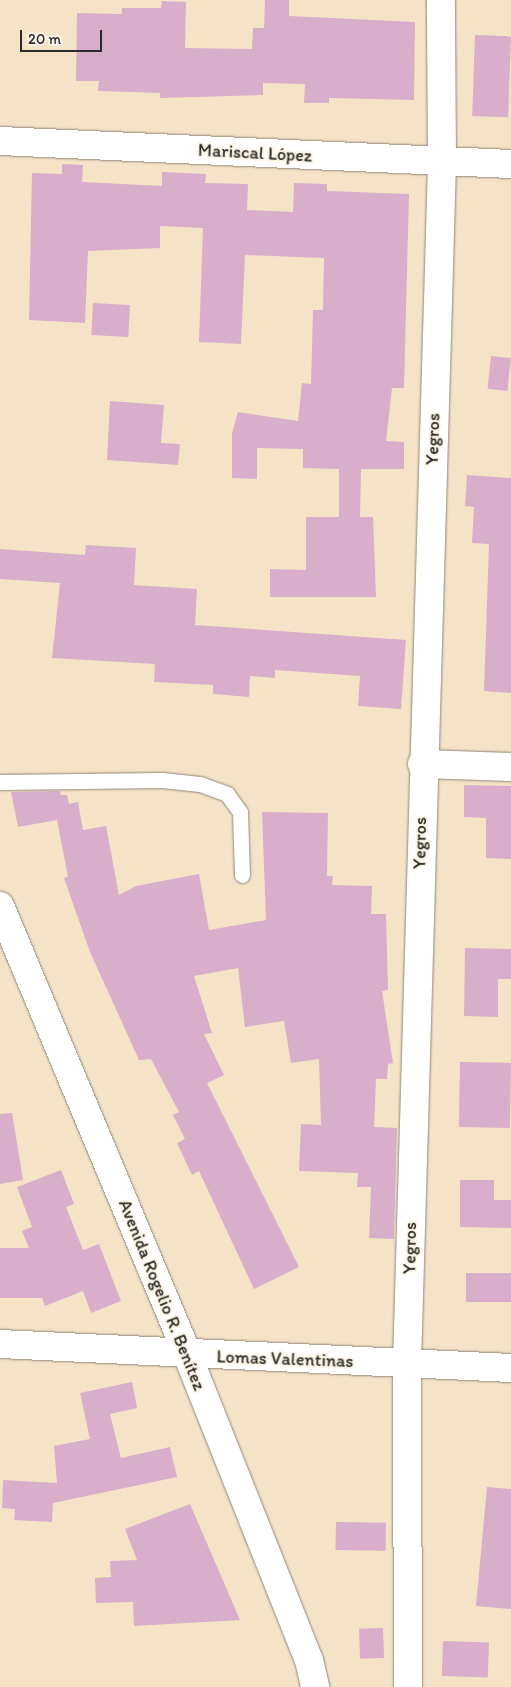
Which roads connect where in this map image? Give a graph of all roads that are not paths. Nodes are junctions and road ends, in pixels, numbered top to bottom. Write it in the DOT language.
graph roads {
  1 [pos="441,0"];
  2 [pos="0,141"];
  3 [pos="442,161"];
  4 [pos="511,164"];
  5 [pos="422,764"];
  6 [pos="511,767"];
  7 [pos="0,782"];
  8 [pos="242,875"];
  9 [pos="0,906"];
  10 [pos="0,1344"];
  11 [pos="187,1354"];
  12 [pos="407,1364"];
  13 [pos="511,1368"];
  14 [pos="314,1687"];
  15 [pos="408,1687"];
  1 -- 3 [label="street, Yegros"];
  2 -- 3 [label="street, Mariscal López"];
  3 -- 4 [label="street, Mariscal López"];
  3 -- 5 [label="street, Yegros"];
  5 -- 6 [label="street"];
  5 -- 12 [label="street, Yegros"];
  7 -- 8 [label="lane"];
  9 -- 11 [label="street, Avenida Rogelio R. Benítez"];
  10 -- 11 [label="street, Lomas Valentinas"];
  11 -- 12 [label="street, Lomas Valentinas"];
  11 -- 14 [label="street, Avenida Rogelio R. Benítez"];
  12 -- 13 [label="street, Lomas Valentinas"];
  12 -- 15 [label="street, Yegros"];
}
